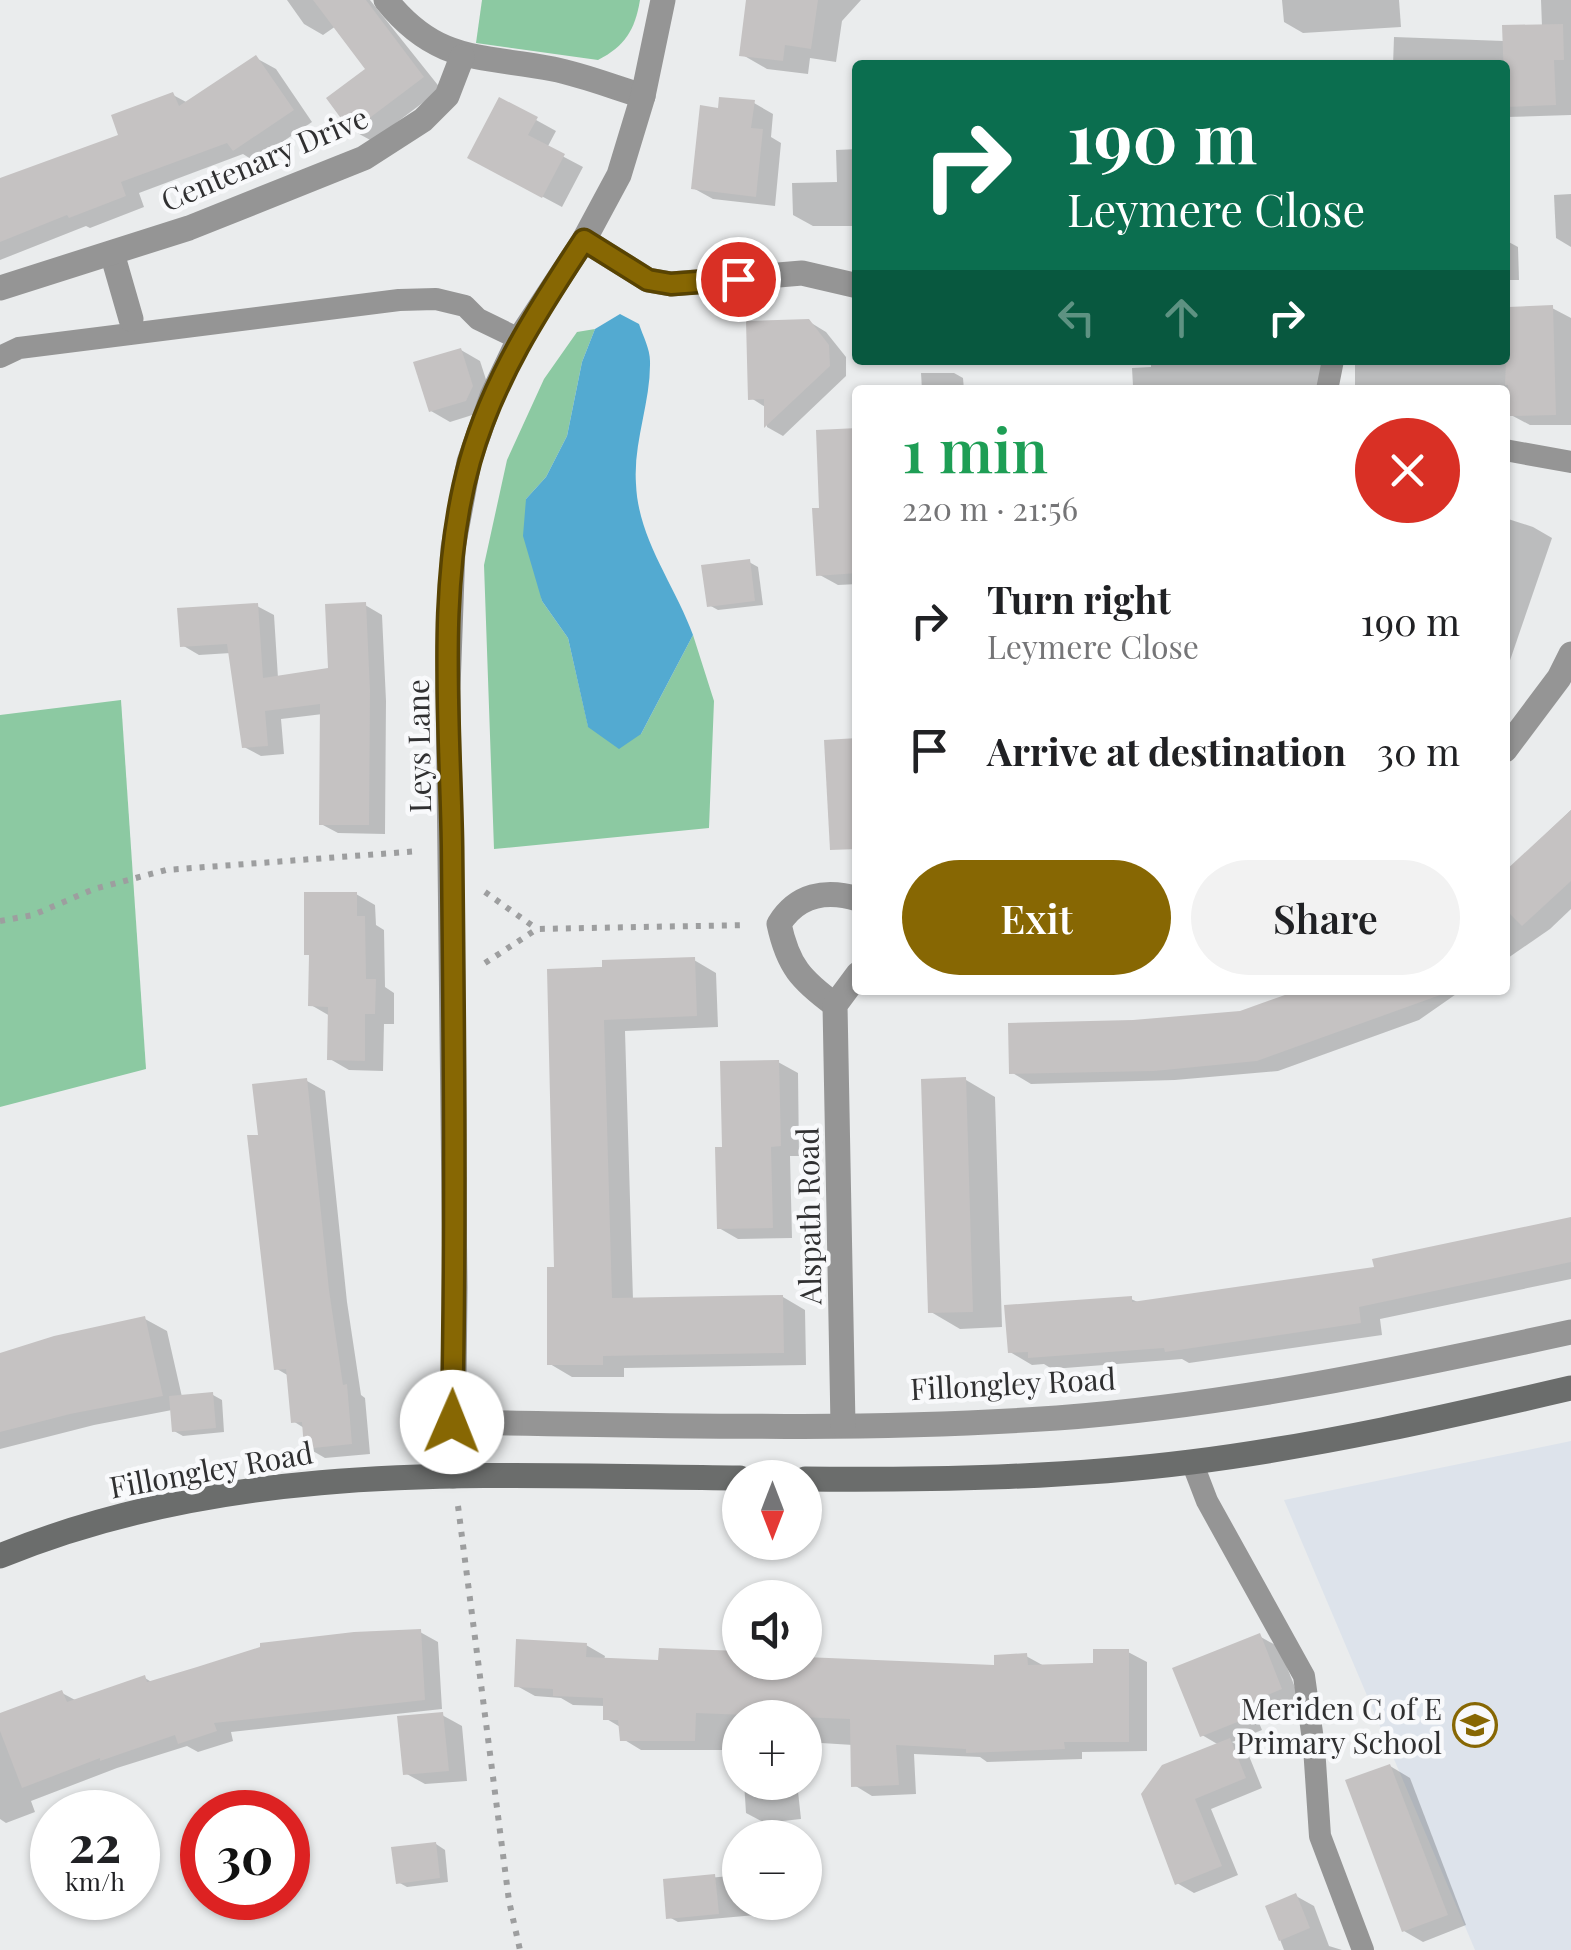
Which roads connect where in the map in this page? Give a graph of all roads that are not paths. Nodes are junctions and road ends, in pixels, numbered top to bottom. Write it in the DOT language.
graph roads {
  1 [pos="386,0"];
  2 [pos="663,0"];
  3 [pos="462,57"];
  4 [pos="643,96"];
  5 [pos="584,240"];
  6 [pos="112,253"];
  7 [pos="852,285"];
  8 [pos="0,288"];
  9 [pos="131,318"];
  10 [pos="520,339"];
  11 [pos="0,357"];
  12 [pos="1510,451"];
  13 [pos="1571,462"];
  14 [pos="1571,654"];
  15 [pos="1510,743"];
  16 [pos="852,897"];
  17 [pos="852,982"];
  18 [pos="835,1006"];
  19 [pos="1571,1332"];
  20 [pos="1571,1388"];
  21 [pos="452,1422"];
  22 [pos="843,1425"];
  23 [pos="1192,1462"];
  24 [pos="454,1476"];
  25 [pos="722,1478"];
  26 [pos="822,1479"];
  27 [pos="0,1556"];
  28 [pos="1363,1950"];
  1 -- 3 [label="street"];
  2 -- 4 [label="street, Leys Lane"];
  3 -- 4 [label="street"];
  3 -- 6 [label="street, Centenary Drive"];
  4 -- 5 [label="street, Leys Lane"];
  5 -- 7 [label="street"];
  5 -- 10 [label="street, Leys Lane"];
  6 -- 8 [label="street, Centenary Drive"];
  6 -- 9 [label="street"];
  10 -- 11 [label="lane"];
  10 -- 21 [label="street, Leys Lane"];
  12 -- 13 [label="lane"];
  14 -- 15 [label="street"];
  16 -- 18 [label="street"];
  17 -- 18 [label="street"];
  18 -- 22 [label="street, Alspath Road"];
  19 -- 22 [label="street, Fillongley Road"];
  20 -- 23 [label="main road"];
  21 -- 22 [label="street, Fillongley Road"];
  21 -- 24 [label="street, Leys Lane"];
  23 -- 26 [label="main road"];
  23 -- 28 [label="lane"];
  24 -- 25 [label="main road, Fillongley Road"];
  24 -- 27 [label="main road, Fillongley Road"];
}
